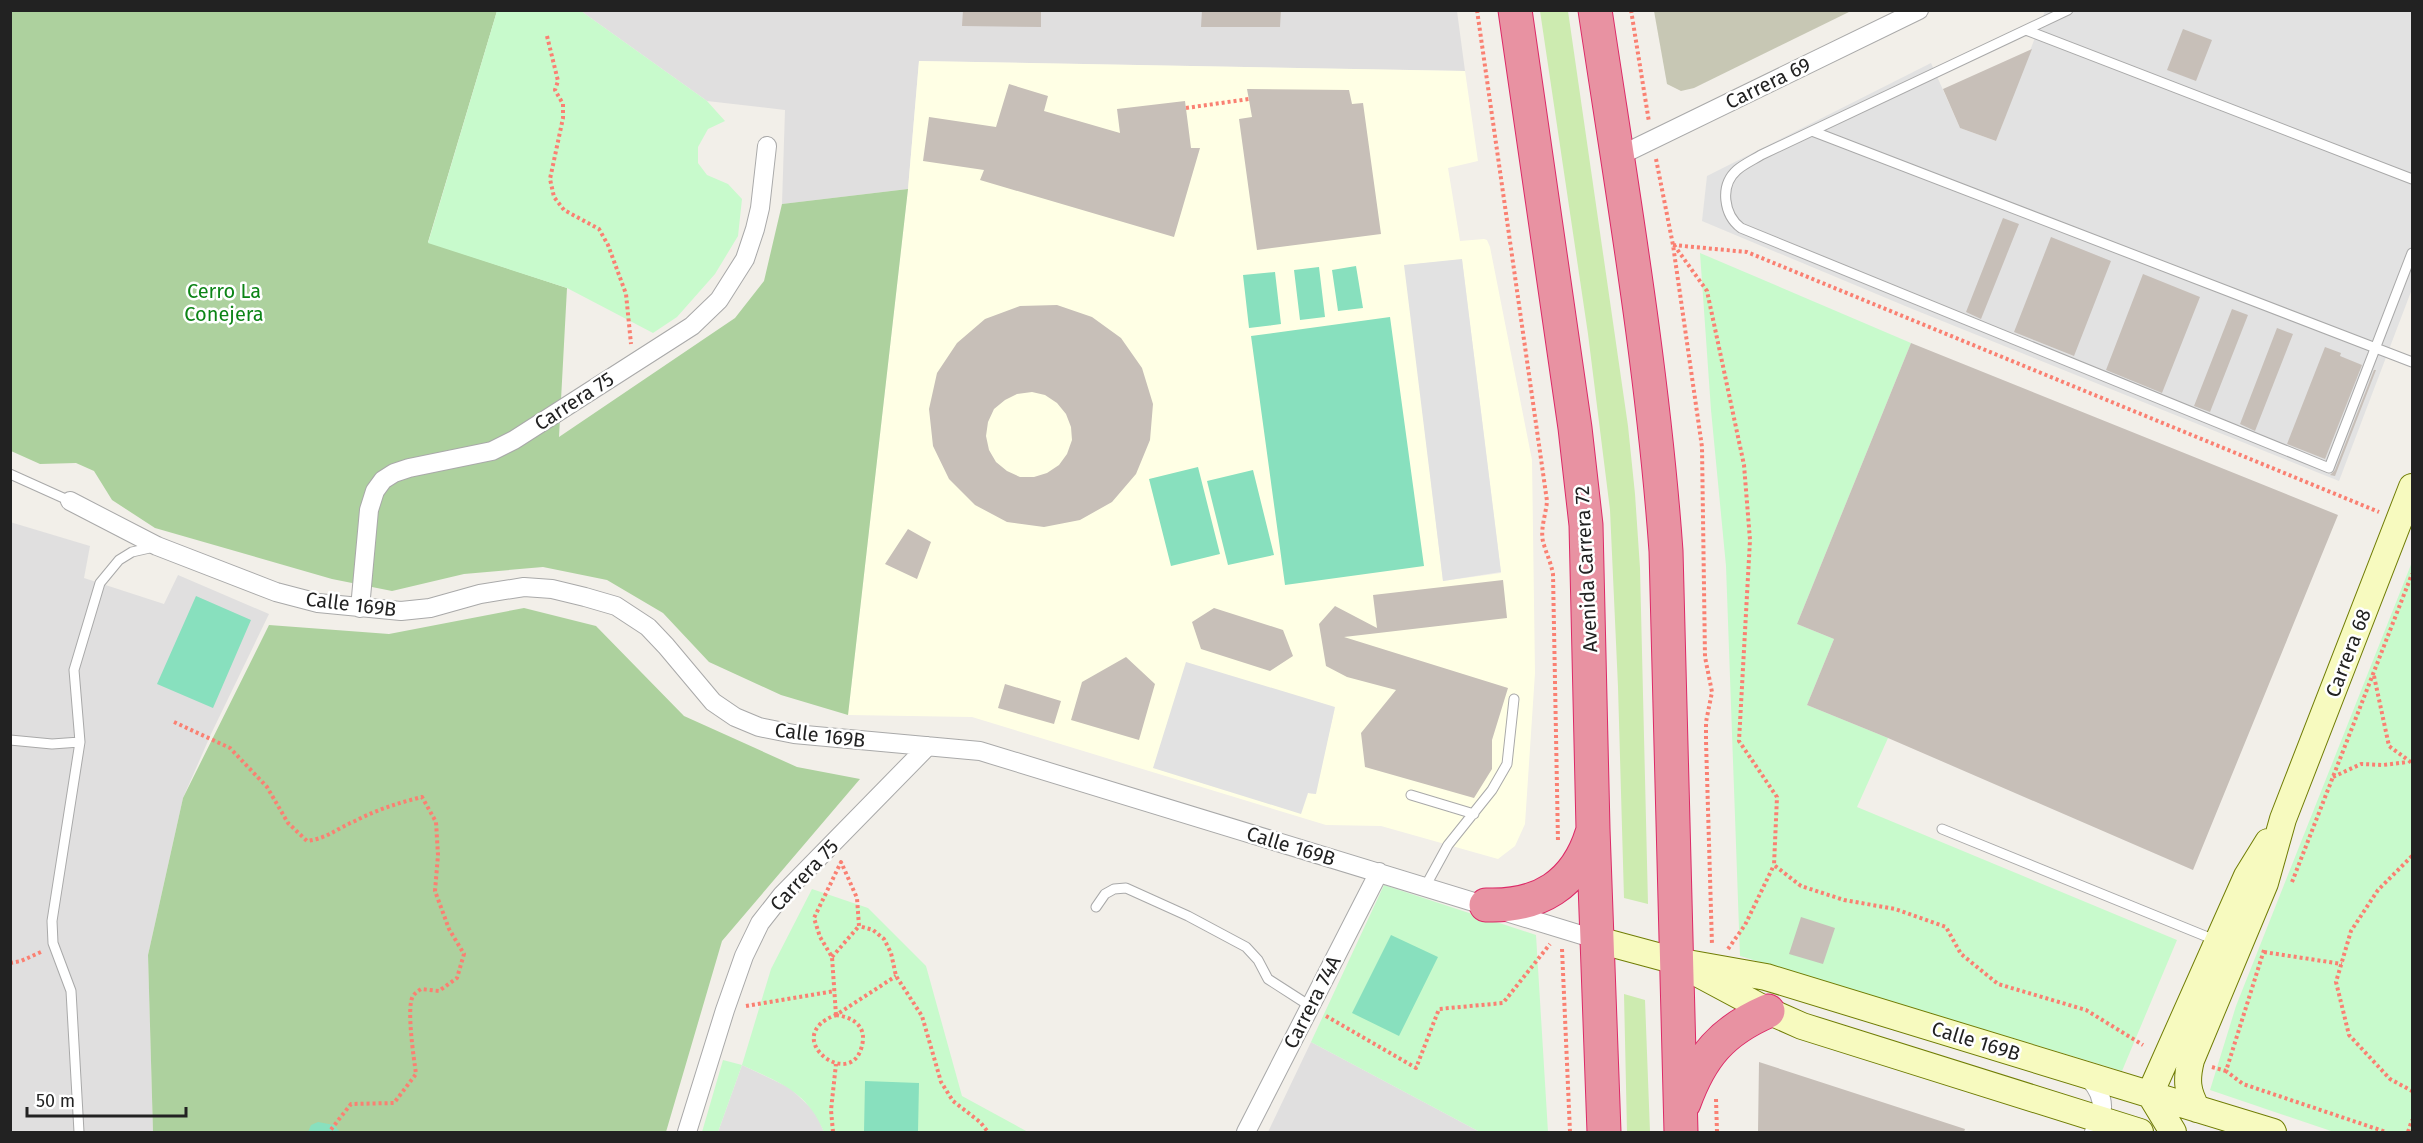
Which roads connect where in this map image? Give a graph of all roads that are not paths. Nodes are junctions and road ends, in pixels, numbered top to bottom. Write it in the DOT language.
graph roads {
  1 [pos="1515,10"];
  2 [pos="1594,10"];
  3 [pos="1919,10"];
  4 [pos="2068,10"];
  5 [pos="2026,30"];
  6 [pos="1812,131"];
  7 [pos="767,146"];
  8 [pos="1617,157"];
  9 [pos="2412,179"];
  10 [pos="2412,253"];
  11 [pos="2376,348"];
  12 [pos="2412,362"];
  13 [pos="10,474"];
  14 [pos="2412,488"];
  15 [pos="70,501"];
  16 [pos="157,546"];
  17 [pos="360,608"];
  18 [pos="1514,699"];
  19 [pos="10,740"];
  20 [pos="80,742"];
  21 [pos="928,746"];
  22 [pos="1411,795"];
  23 [pos="1474,814"];
  24 [pos="2283,819"];
  25 [pos="1593,829"];
  26 [pos="1942,830"];
  27 [pos="1379,872"];
  28 [pos="1425,887"];
  29 [pos="1486,905"];
  30 [pos="1096,906"];
  31 [pos="1598,940"];
  32 [pos="2218,941"];
  33 [pos="1676,962"];
  34 [pos="1310,1006"];
  35 [pos="1768,1011"];
  36 [pos="2084,1074"];
  37 [pos="2150,1094"];
  38 [pos="2197,1109"];
  39 [pos="1681,1123"];
  40 [pos="2097,1127"];
  41 [pos="78,1132"];
  42 [pos="687,1132"];
  43 [pos="1245,1132"];
  44 [pos="1604,1132"];
  45 [pos="2140,1132"];
  46 [pos="2173,1132"];
  47 [pos="2273,1132"];
  1 -- 25 [label="highway, Avenida Carrera 72"];
  2 -- 8 [label="highway"];
  3 -- 8 [label="street, Carrera 69"];
  4 -- 5 [label="lane"];
  5 -- 6 [label="lane"];
  5 -- 9 [label="lane"];
  6 -- 11 [label="lane"];
  6 -- 11 [label="lane"];
  7 -- 17 [label="street, Carrera 75"];
  8 -- 33 [label="highway"];
  10 -- 11 [label="lane"];
  11 -- 12 [label="lane"];
  13 -- 15 [label="lane, Calle 169B"];
  14 -- 24 [label="main road, Carrera 68"];
  15 -- 16 [label="street, Calle 169B"];
  16 -- 17 [label="street, Calle 169B"];
  16 -- 20 [label="lane"];
  17 -- 21 [label="street, Calle 169B"];
  18 -- 23 [label="lane"];
  19 -- 20 [label="lane"];
  20 -- 41 [label="lane"];
  21 -- 27 [label="street, Calle 169B"];
  21 -- 42 [label="street, Carrera 75"];
  22 -- 23 [label="lane"];
  23 -- 28 [label="lane"];
  24 -- 32 [label="main road, Carrera 68"];
  24 -- 38 [label="main road, Carrera 68"];
  25 -- 29 [label="highway"];
  25 -- 31 [label="highway, Avenida Carrera 72"];
  26 -- 32 [label="lane"];
  27 -- 28 [label="street, Calle 169B"];
  27 -- 34 [label="street, Carrera 74A"];
  28 -- 29 [label="street, Calle 169B"];
  29 -- 31 [label="street, Calle 169B"];
  30 -- 34 [label="lane"];
  31 -- 33 [label="main road, Calle 169B"];
  31 -- 44 [label="highway, Avenida Carrera 72"];
  32 -- 37 [label="main road, Carrera 68"];
  33 -- 35 [label="main road, Calle 169B"];
  33 -- 36 [label="main road, Calle 169B"];
  33 -- 39 [label="highway"];
  34 -- 43 [label="street, Carrera 74A"];
  35 -- 39 [label="highway"];
  35 -- 40 [label="main road, Calle 169B"];
  36 -- 37 [label="main road, Calle 169B"];
  36 -- 40 [label="street"];
  37 -- 38 [label="main road, Calle 169B"];
  37 -- 46 [label="main road"];
  38 -- 47 [label="main road, Calle 169B"];
  40 -- 45 [label="main road, Calle 169B"];
}
